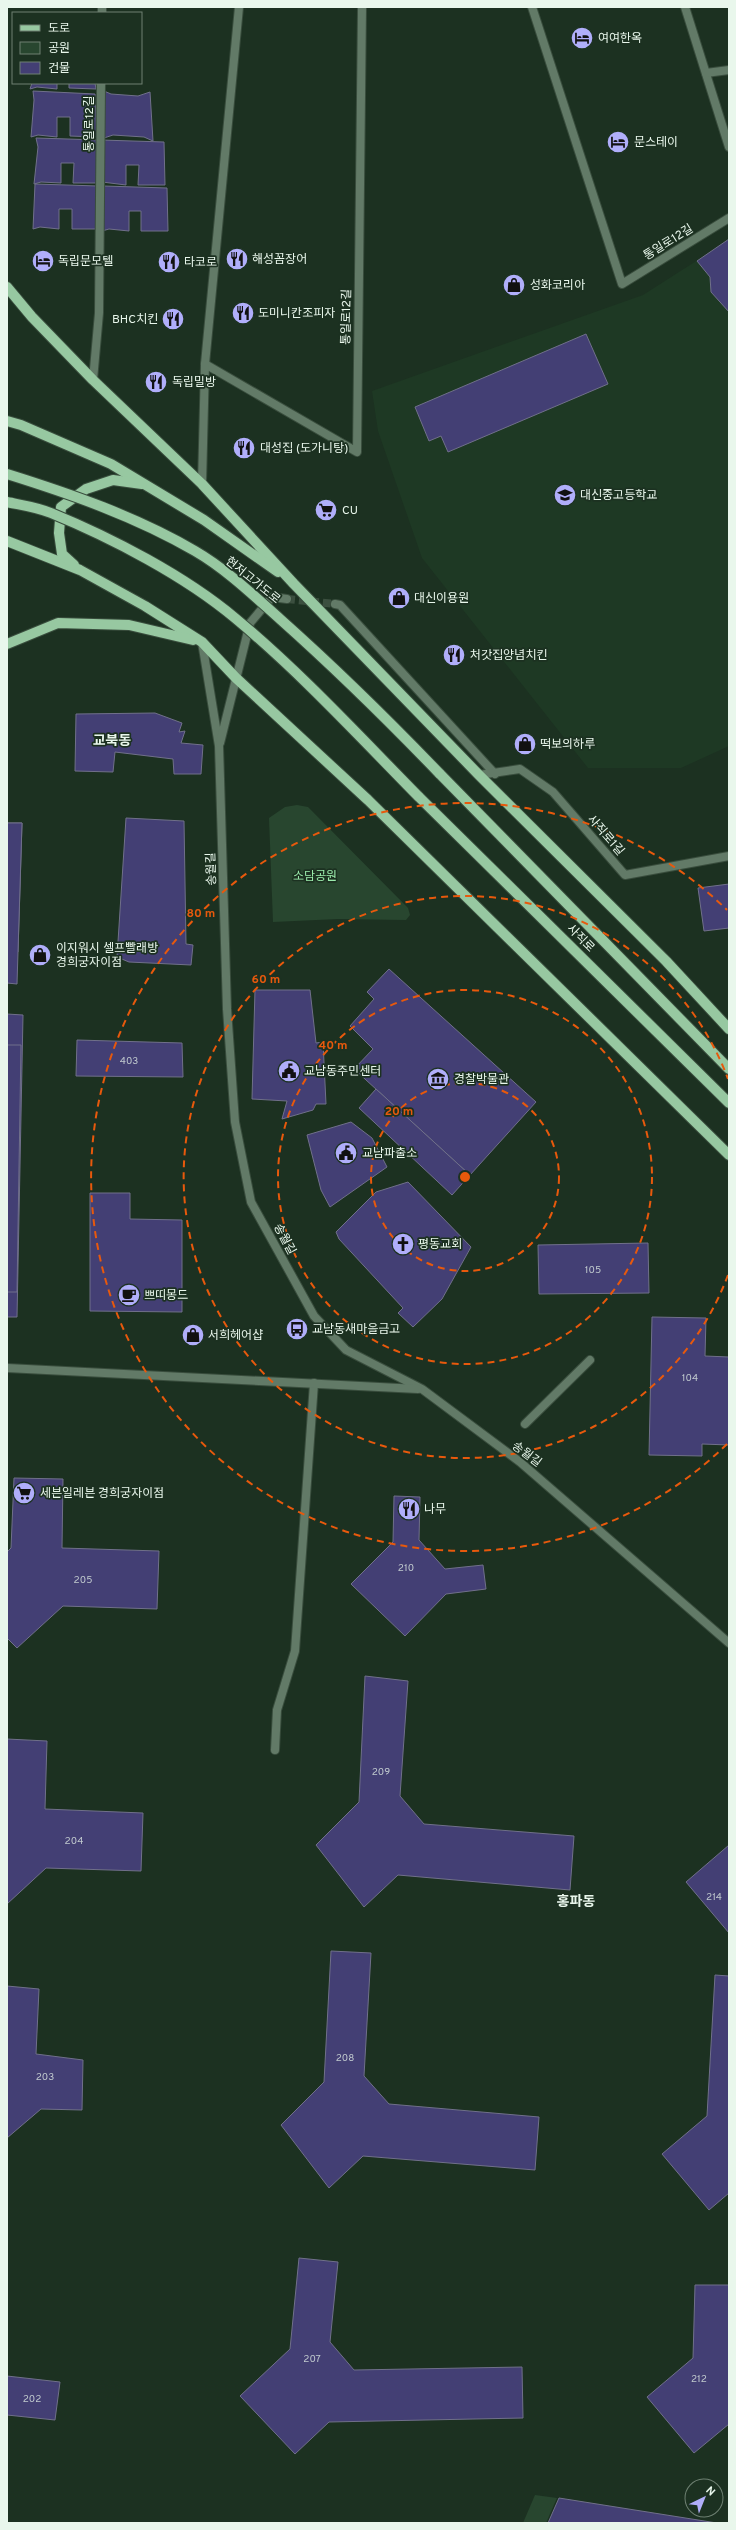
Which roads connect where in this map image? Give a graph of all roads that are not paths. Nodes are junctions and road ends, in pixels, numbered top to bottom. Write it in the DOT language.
graph roads {
  1 [pos="239,7"];
  2 [pos="362,7"];
  3 [pos="532,7"];
  4 [pos="684,7"];
  5 [pos="729,70"];
  6 [pos="706,73"];
  7 [pos="101,84"];
  8 [pos="729,147"];
  9 [pos="729,218"];
  10 [pos="7,287"];
  11 [pos="205,364"];
  12 [pos="93,380"];
  13 [pos="7,421"];
  14 [pos="7,474"];
  15 [pos="202,484"];
  16 [pos="146,485"];
  17 [pos="7,502"];
  18 [pos="7,541"];
  19 [pos="80,570"];
  20 [pos="294,584"];
  21 [pos="287,599"];
  22 [pos="335,604"];
  23 [pos="202,642"];
  24 [pos="7,644"];
  25 [pos="236,678"];
  26 [pos="219,746"];
  27 [pos="439,773"];
  28 [pos="495,774"];
  29 [pos="479,775"];
  30 [pos="729,856"];
  31 [pos="729,1029"];
  32 [pos="717,1055"];
  33 [pos="729,1065"];
  34 [pos="729,1069"];
  35 [pos="728,1102"];
  36 [pos="729,1155"];
  37 [pos="590,1360"];
  38 [pos="7,1368"];
  39 [pos="314,1383"];
  40 [pos="422,1390"];
  41 [pos="525,1424"];
  42 [pos="729,1643"];
  43 [pos="275,1750"];
  1 -- 11 [label="street"];
  2 -- 11 [label="street, 통일로12길"];
  3 -- 9 [label="street, 통일로12길"];
  4 -- 6 [label="street"];
  5 -- 6 [label="street"];
  6 -- 8 [label="street"];
  7 -- 12 [label="street, 통일로12길"];
  10 -- 12 [label="main road"];
  11 -- 15 [label="street"];
  12 -- 15 [label="main road"];
  13 -- 16 [label="main road"];
  14 -- 27 [label="main road, 현저고가도로, bridge"];
  15 -- 20 [label="main road"];
  16 -- 19 [label="main road"];
  16 -- 20 [label="main road"];
  17 -- 35 [label="main road, 사직로, bridge"];
  18 -- 19 [label="main road"];
  19 -- 23 [label="main road"];
  20 -- 29 [label="main road"];
  21 -- 25 [label="street"];
  22 -- 28 [label="street"];
  23 -- 24 [label="main road"];
  23 -- 25 [label="main road"];
  23 -- 26 [label="street, 송월길"];
  25 -- 26 [label="street"];
  25 -- 36 [label="main road"];
  26 -- 40 [label="street, 송월길"];
  27 -- 32 [label="main road, 사직로"];
  28 -- 29 [label="street, 사직로1길"];
  28 -- 30 [label="street, 사직로1길"];
  29 -- 31 [label="main road"];
  32 -- 33 [label="main road, 사직로"];
  32 -- 34 [label="main road, 사직로"];
  37 -- 41 [label="street"];
  38 -- 39 [label="street"];
  39 -- 40 [label="street"];
  39 -- 43 [label="street"];
  40 -- 42 [label="street, 송월길"];
}
